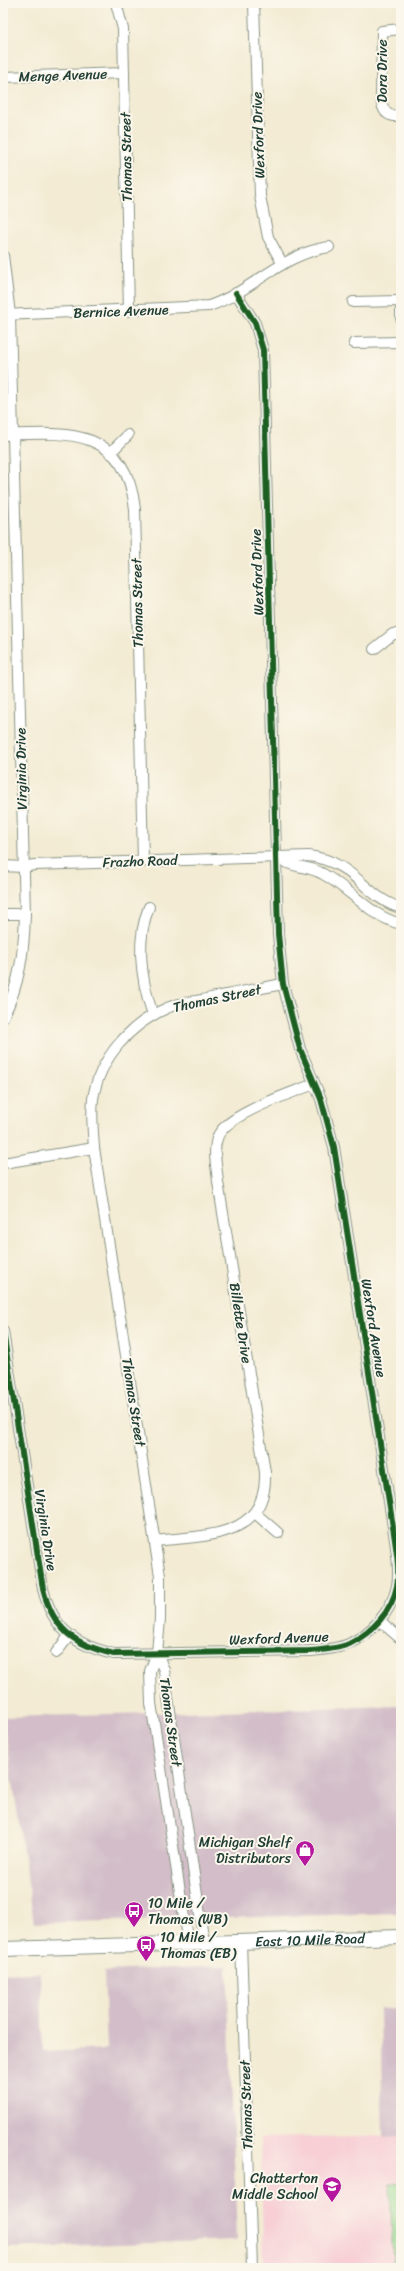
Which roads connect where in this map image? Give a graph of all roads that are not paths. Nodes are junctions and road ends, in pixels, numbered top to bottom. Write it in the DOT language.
graph roads {
  1 [pos="116,3"];
  2 [pos="254,3"];
  3 [pos="401,28"];
  4 [pos="124,73"];
  5 [pos="3,77"];
  6 [pos="401,116"];
  7 [pos="330,247"];
  8 [pos="3,254"];
  9 [pos="282,263"];
  10 [pos="236,293"];
  11 [pos="401,301"];
  12 [pos="353,302"];
  13 [pos="129,311"];
  14 [pos="6,315"];
  15 [pos="401,318"];
  16 [pos="401,342"];
  17 [pos="354,343"];
  18 [pos="8,434"];
  19 [pos="128,435"];
  20 [pos="110,453"];
  21 [pos="401,634"];
  22 [pos="374,649"];
  23 [pos="277,858"];
  24 [pos="143,861"];
  25 [pos="3,866"];
  26 [pos="23,867"];
  27 [pos="149,907"];
  28 [pos="401,908"];
  29 [pos="3,914"];
  30 [pos="25,914"];
  31 [pos="401,924"];
  32 [pos="283,984"];
  33 [pos="154,1015"];
  34 [pos="3,1017"];
  35 [pos="314,1084"];
  36 [pos="94,1148"];
  37 [pos="3,1163"];
  38 [pos="3,1331"];
  39 [pos="255,1513"];
  40 [pos="278,1533"];
  41 [pos="156,1541"];
  42 [pos="380,1621"];
  43 [pos="69,1636"];
  44 [pos="401,1640"];
  45 [pos="56,1653"];
  46 [pos="157,1653"];
  47 [pos="180,1779"];
  48 [pos="164,1781"];
  49 [pos="188,1828"];
  50 [pos="171,1832"];
  51 [pos="401,1937"];
  52 [pos="241,1942"];
  53 [pos="204,1943"];
  54 [pos="188,1944"];
  55 [pos="3,1949"];
  56 [pos="252,2268"];
  1 -- 4 [label="street, Thomas Street"];
  2 -- 9 [label="street, Wexford Drive"];
  3 -- 6 [label="street, Dora Drive"];
  4 -- 5 [label="street, Menge Avenue"];
  4 -- 13 [label="street, Thomas Street"];
  7 -- 9 [label="street"];
  8 -- 14 [label="street, Virginia Drive"];
  9 -- 10 [label="street, Bernice Avenue"];
  10 -- 13 [label="street, Bernice Avenue"];
  10 -- 23 [label="street, Wexford Drive"];
  11 -- 12 [label="street"];
  11 -- 15 [label="street"];
  13 -- 14 [label="street, Bernice Avenue"];
  14 -- 18 [label="street, Virginia Drive"];
  16 -- 17 [label="street"];
  18 -- 20 [label="street, Thomas Street"];
  18 -- 26 [label="street, Virginia Drive"];
  19 -- 20 [label="street"];
  20 -- 24 [label="street, Thomas Street"];
  21 -- 22 [label="street"];
  23 -- 24 [label="street, Frazho Road"];
  23 -- 28 [label="street, Frazho Road"];
  23 -- 31 [label="street, Frazho Road"];
  23 -- 32 [label="street, Wexford Avenue"];
  24 -- 26 [label="street, Frazho Road"];
  25 -- 26 [label="street, Frazho Road"];
  26 -- 30 [label="street, Virginia Drive"];
  27 -- 33 [label="street"];
  29 -- 30 [label="street"];
  30 -- 34 [label="street, Virginia Drive"];
  32 -- 33 [label="street, Thomas Street"];
  32 -- 35 [label="street, Wexford Avenue"];
  33 -- 36 [label="street, Thomas Street"];
  35 -- 39 [label="street, Billette Drive"];
  35 -- 42 [label="street, Wexford Avenue"];
  36 -- 37 [label="street"];
  36 -- 41 [label="street, Thomas Street"];
  38 -- 43 [label="street, Virginia Drive"];
  39 -- 40 [label="street"];
  39 -- 41 [label="street"];
  41 -- 46 [label="street, Thomas Street"];
  42 -- 44 [label="street"];
  42 -- 46 [label="street, Wexford Avenue"];
  43 -- 45 [label="street"];
  43 -- 46 [label="street, Virginia Drive"];
  46 -- 47 [label="street, Thomas Street"];
  46 -- 48 [label="street"];
  47 -- 48 [label="street"];
  47 -- 49 [label="street, Thomas Street"];
  48 -- 50 [label="street"];
  49 -- 50 [label="street"];
  49 -- 53 [label="street, Thomas Street"];
  50 -- 54 [label="street"];
  51 -- 52 [label="main road, East 10 Mile Road"];
  52 -- 53 [label="main road, East 10 Mile Road"];
  52 -- 56 [label="street, Thomas Street"];
  53 -- 54 [label="main road, East 10 Mile Road"];
  54 -- 55 [label="main road, East 10 Mile Road"];
}
